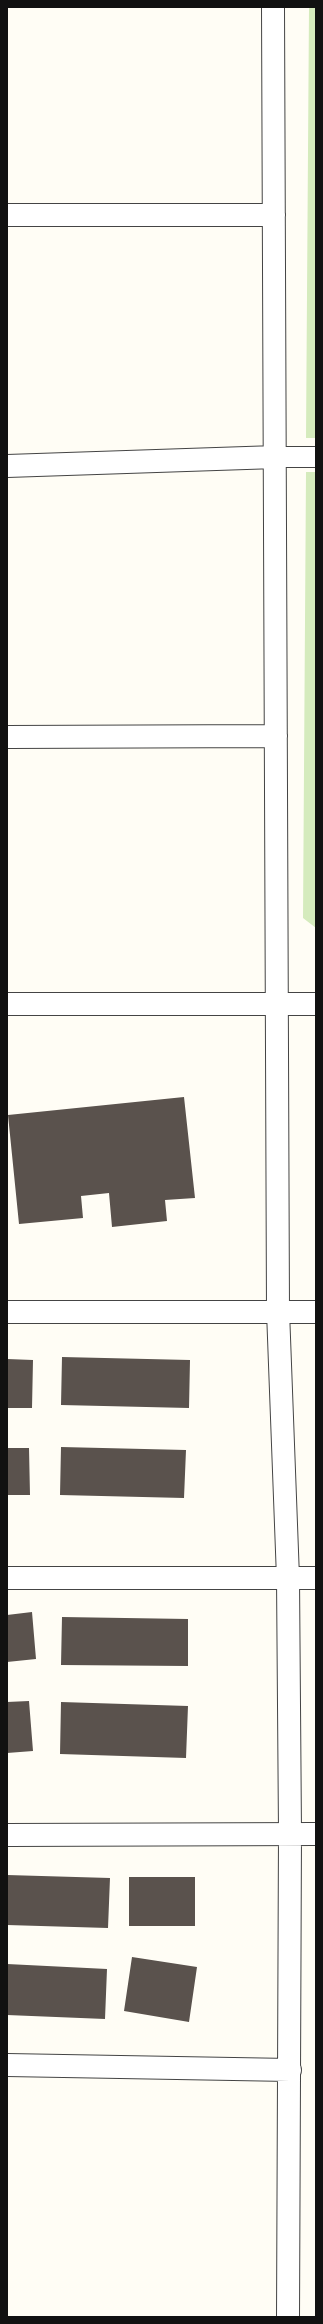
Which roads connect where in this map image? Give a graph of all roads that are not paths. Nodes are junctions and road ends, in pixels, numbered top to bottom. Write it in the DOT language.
graph roads {
  1 [pos="273,7"];
  2 [pos="7,214"];
  3 [pos="274,215"];
  4 [pos="276,457"];
  5 [pos="316,457"];
  6 [pos="7,466"];
  7 [pos="276,736"];
  8 [pos="7,737"];
  9 [pos="7,1004"];
  10 [pos="277,1004"];
  11 [pos="316,1004"];
  12 [pos="278,1311"];
  13 [pos="7,1312"];
  14 [pos="316,1312"];
  15 [pos="7,1578"];
  16 [pos="288,1578"];
  17 [pos="316,1578"];
  18 [pos="290,1833"];
  19 [pos="316,1834"];
  20 [pos="7,1835"];
  21 [pos="7,2065"];
  22 [pos="290,2070"];
  23 [pos="288,2317"];
  1 -- 3 [label="street"];
  2 -- 3 [label="street"];
  3 -- 4 [label="street"];
  4 -- 5 [label="lane"];
  4 -- 6 [label="street"];
  4 -- 7 [label="street"];
  7 -- 8 [label="street"];
  7 -- 10 [label="street"];
  9 -- 10 [label="street"];
  10 -- 11 [label="street"];
  10 -- 12 [label="street"];
  12 -- 13 [label="street"];
  12 -- 14 [label="street"];
  12 -- 16 [label="street"];
  15 -- 16 [label="street"];
  16 -- 17 [label="street"];
  16 -- 18 [label="street"];
  18 -- 19 [label="street"];
  18 -- 20 [label="street"];
  18 -- 22 [label="street"];
  21 -- 22 [label="street"];
  22 -- 23 [label="street"];
}
